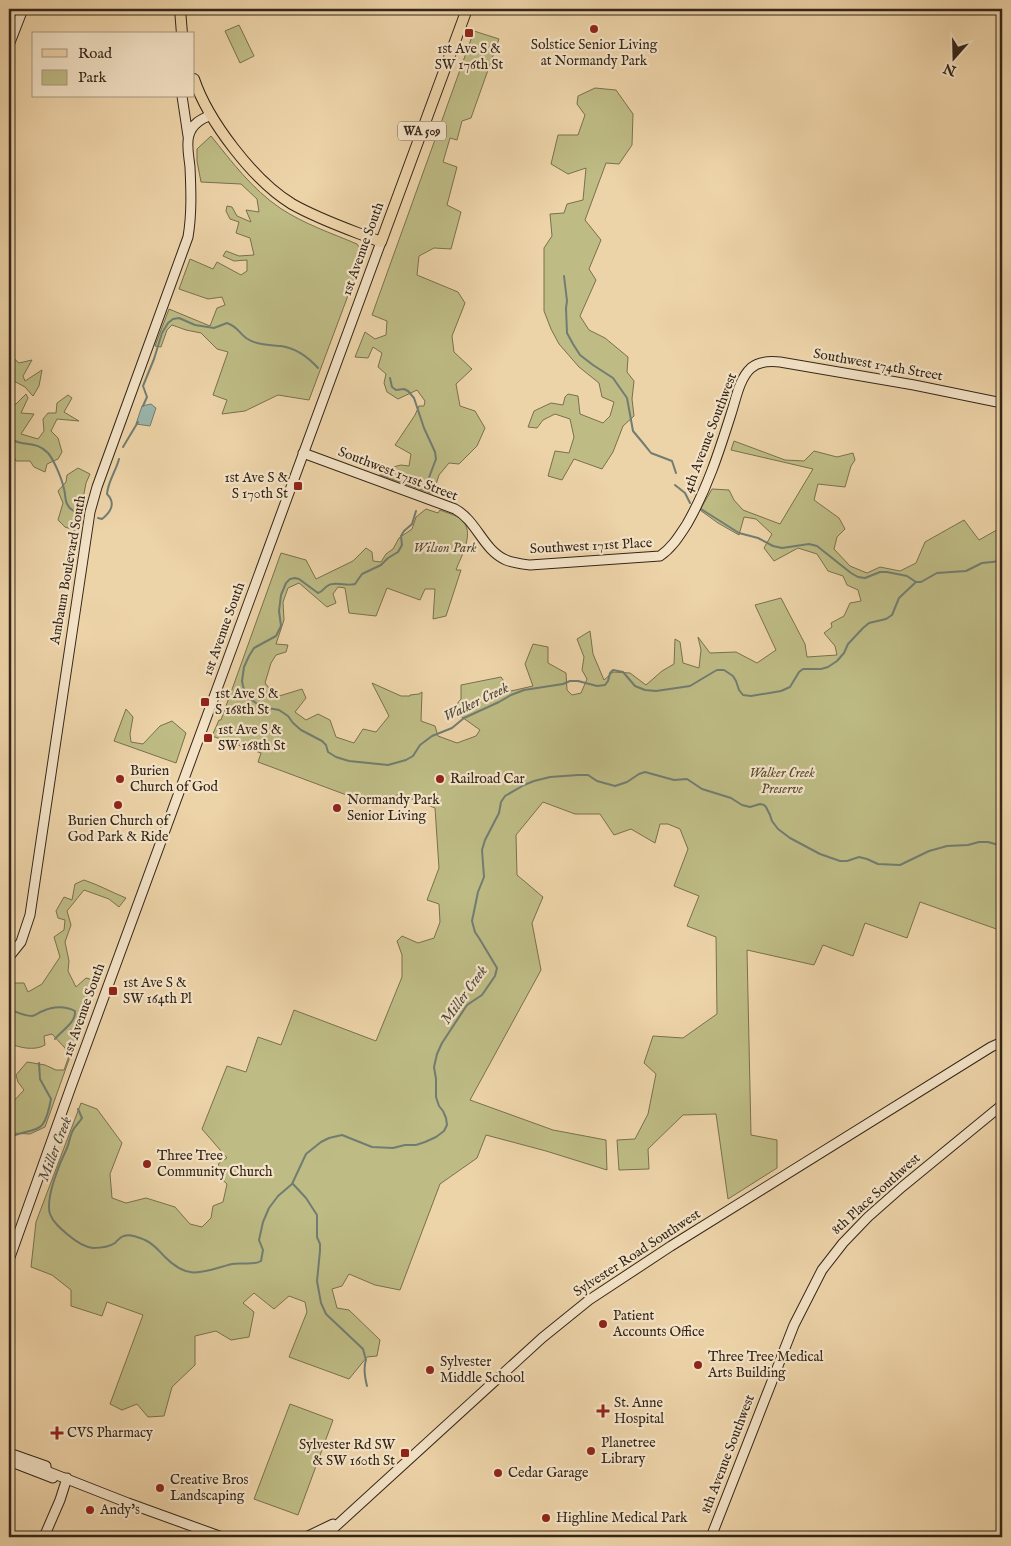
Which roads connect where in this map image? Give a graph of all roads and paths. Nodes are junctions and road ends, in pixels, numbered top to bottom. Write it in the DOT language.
graph roads {
  1 [pos="23,9"];
  2 [pos="180,9"];
  3 [pos="467,9"];
  4 [pos="182,32"];
  5 [pos="9,45"];
  6 [pos="195,83"];
  7 [pos="182,98"];
  8 [pos="211,115"];
  9 [pos="188,136"];
  10 [pos="381,242"];
  11 [pos="751,368"];
  12 [pos="1002,402"];
  13 [pos="304,453"];
  14 [pos="477,530"];
  15 [pos="660,556"];
  16 [pos="9,957"];
  17 [pos="1002,1042"];
  18 [pos="1002,1105"];
  19 [pos="9,1260"];
  20 [pos="794,1325"];
  21 [pos="9,1452"];
  22 [pos="9,1461"];
  23 [pos="41,1465"];
  24 [pos="67,1481"];
  25 [pos="88,1487"];
  26 [pos="344,1518"];
  27 [pos="44,1537"];
  28 [pos="222,1537"];
  29 [pos="306,1537"];
  30 [pos="324,1537"];
  31 [pos="711,1537"];
  1 -- 5 [label="street"];
  2 -- 4 [label="main road"];
  3 -- 10 [label="main road, 1st Avenue South / WA 509"];
  6 -- 8 [label="main road"];
  7 -- 9 [label="street, Ambaum Boulevard South"];
  8 -- 9 [label="street"];
  8 -- 10 [label="main road"];
  9 -- 16 [label="street, Ambaum Boulevard South"];
  10 -- 13 [label="street, 1st Avenue South"];
  11 -- 12 [label="street, Southwest 174th Street"];
  11 -- 15 [label="street, 4th Avenue Southwest"];
  13 -- 14 [label="street, Southwest 171st Street"];
  13 -- 19 [label="street, 1st Avenue South"];
  14 -- 15 [label="street, Southwest 171st Place"];
  17 -- 26 [label="street, Sylvester Road Southwest"];
  18 -- 20 [label="street, 8th Place Southwest"];
  20 -- 31 [label="street, 8th Avenue Southwest"];
  21 -- 23 [label="street"];
  22 -- 24 [label="street"];
  23 -- 24 [label="street"];
  23 -- 25 [label="street"];
  24 -- 25 [label="street"];
  24 -- 27 [label="street"];
  25 -- 28 [label="street"];
  26 -- 29 [label="street"];
  26 -- 30 [label="street, Sylvester Road Southwest"];
}
